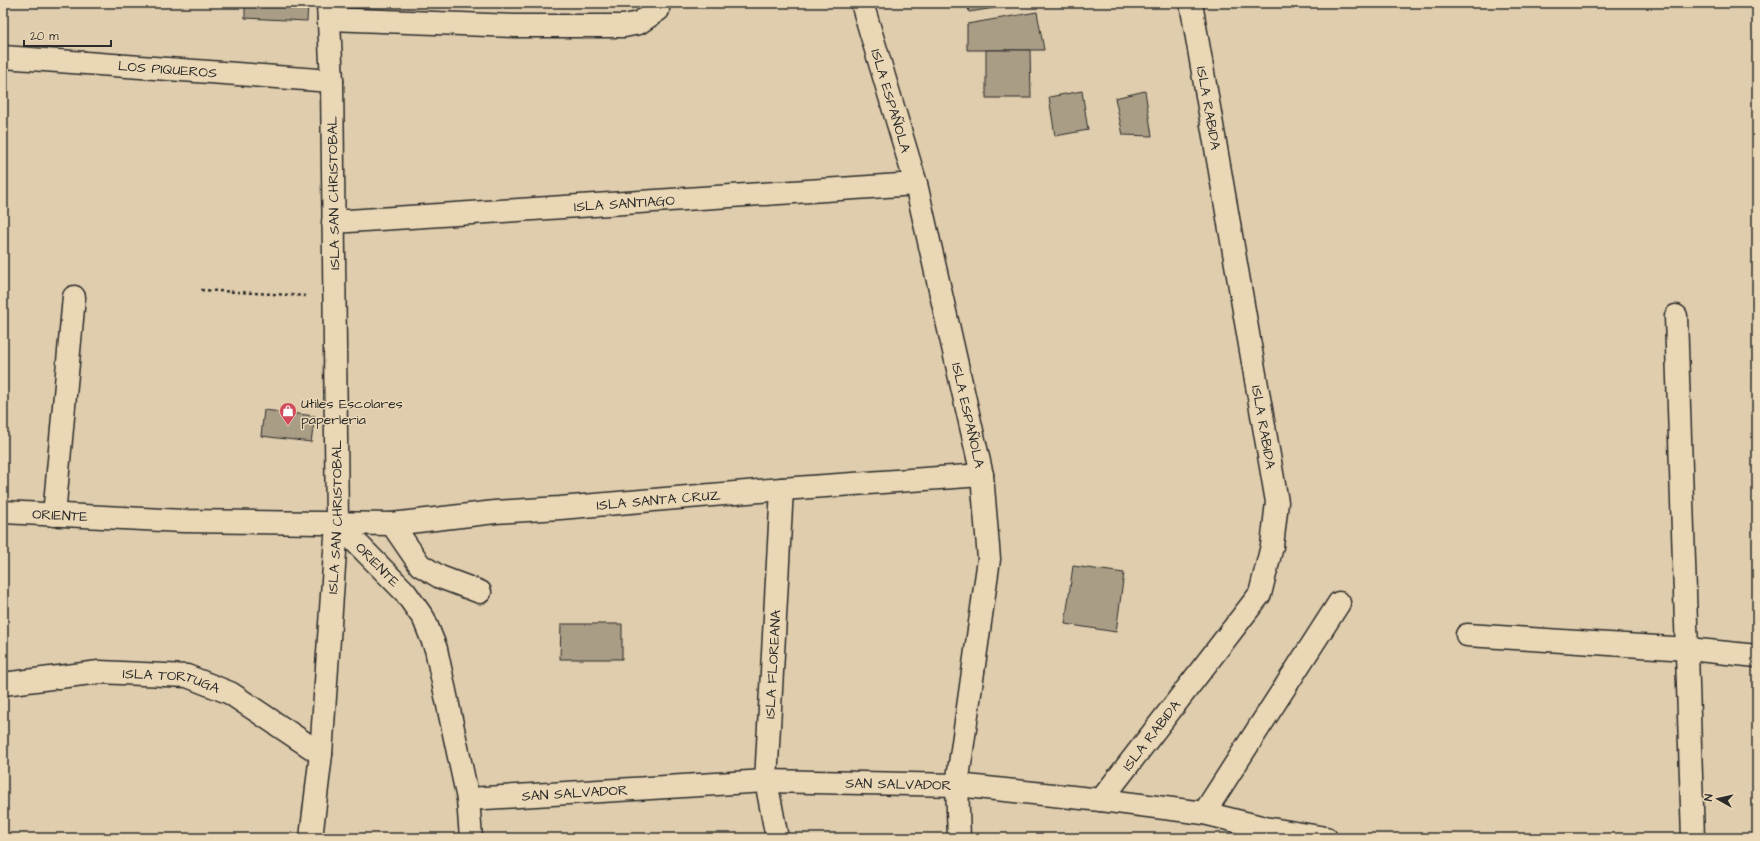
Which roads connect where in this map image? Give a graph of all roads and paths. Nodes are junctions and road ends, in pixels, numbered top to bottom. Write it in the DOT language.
graph roads {
  1 [pos="862,3"];
  2 [pos="1191,3"];
  3 [pos="658,10"];
  4 [pos="328,11"];
  5 [pos="3,57"];
  6 [pos="332,81"];
  7 [pos="916,184"];
  8 [pos="333,222"];
  9 [pos="201,290"];
  10 [pos="74,297"];
  11 [pos="334,298"];
  12 [pos="1676,316"];
  13 [pos="982,475"];
  14 [pos="782,490"];
  15 [pos="3,512"];
  16 [pos="54,515"];
  17 [pos="337,522"];
  18 [pos="392,524"];
  19 [pos="480,592"];
  20 [pos="1339,602"];
  21 [pos="1467,635"];
  22 [pos="1688,649"];
  23 [pos="1757,656"];
  24 [pos="3,684"];
  25 [pos="321,754"];
  26 [pos="766,781"];
  27 [pos="957,785"];
  28 [pos="468,799"];
  29 [pos="1101,800"];
  30 [pos="1204,813"];
  31 [pos="311,838"];
  32 [pos="471,838"];
  33 [pos="777,838"];
  34 [pos="960,838"];
  35 [pos="1326,838"];
  36 [pos="1694,838"];
  1 -- 7 [label="street, ISLA ESPAÑOLA"];
  2 -- 29 [label="street, ISLA RABIDA"];
  3 -- 4 [label="street"];
  4 -- 6 [label="street, ISLA SAN CHRISTOBAL"];
  5 -- 6 [label="street, LOS PIQUEROS"];
  6 -- 8 [label="street, ISLA SAN CHRISTOBAL"];
  7 -- 8 [label="street, ISLA SANTIAGO"];
  7 -- 13 [label="street, ISLA ESPAÑOLA"];
  8 -- 11 [label="street, ISLA SAN CHRISTOBAL"];
  9 -- 11 [label="path"];
  10 -- 16 [label="street"];
  11 -- 17 [label="street, ISLA SAN CHRISTOBAL"];
  12 -- 22 [label="street"];
  13 -- 14 [label="street, ISLA SANTA CRUZ"];
  13 -- 27 [label="street, ISLA ESPAÑOLA"];
  14 -- 18 [label="street, ISLA SANTA CRUZ"];
  14 -- 26 [label="street, ISLA FLOREANA"];
  15 -- 16 [label="street, ORIENTE"];
  16 -- 17 [label="street, ORIENTE"];
  17 -- 18 [label="street, ISLA SANTA CRUZ"];
  17 -- 25 [label="street, ISLA SAN CHRISTOBAL"];
  17 -- 28 [label="street, ORIENTE"];
  18 -- 19 [label="street"];
  20 -- 30 [label="street"];
  21 -- 22 [label="street"];
  22 -- 23 [label="street"];
  22 -- 36 [label="street"];
  24 -- 25 [label="street, ISLA TORTUGA"];
  25 -- 31 [label="street, ISLA SAN CHRISTOBAL"];
  26 -- 27 [label="street, SAN SALVADOR"];
  26 -- 28 [label="street, SAN SALVADOR"];
  26 -- 33 [label="street, ISLA FLOREANA"];
  27 -- 29 [label="street, SAN SALVADOR"];
  27 -- 34 [label="street, ISLA ESPAÑOLA"];
  28 -- 32 [label="street, ORIENTE"];
  29 -- 30 [label="street, SAN SALVADOR"];
  30 -- 35 [label="street, SAN SALVADOR"];
}
